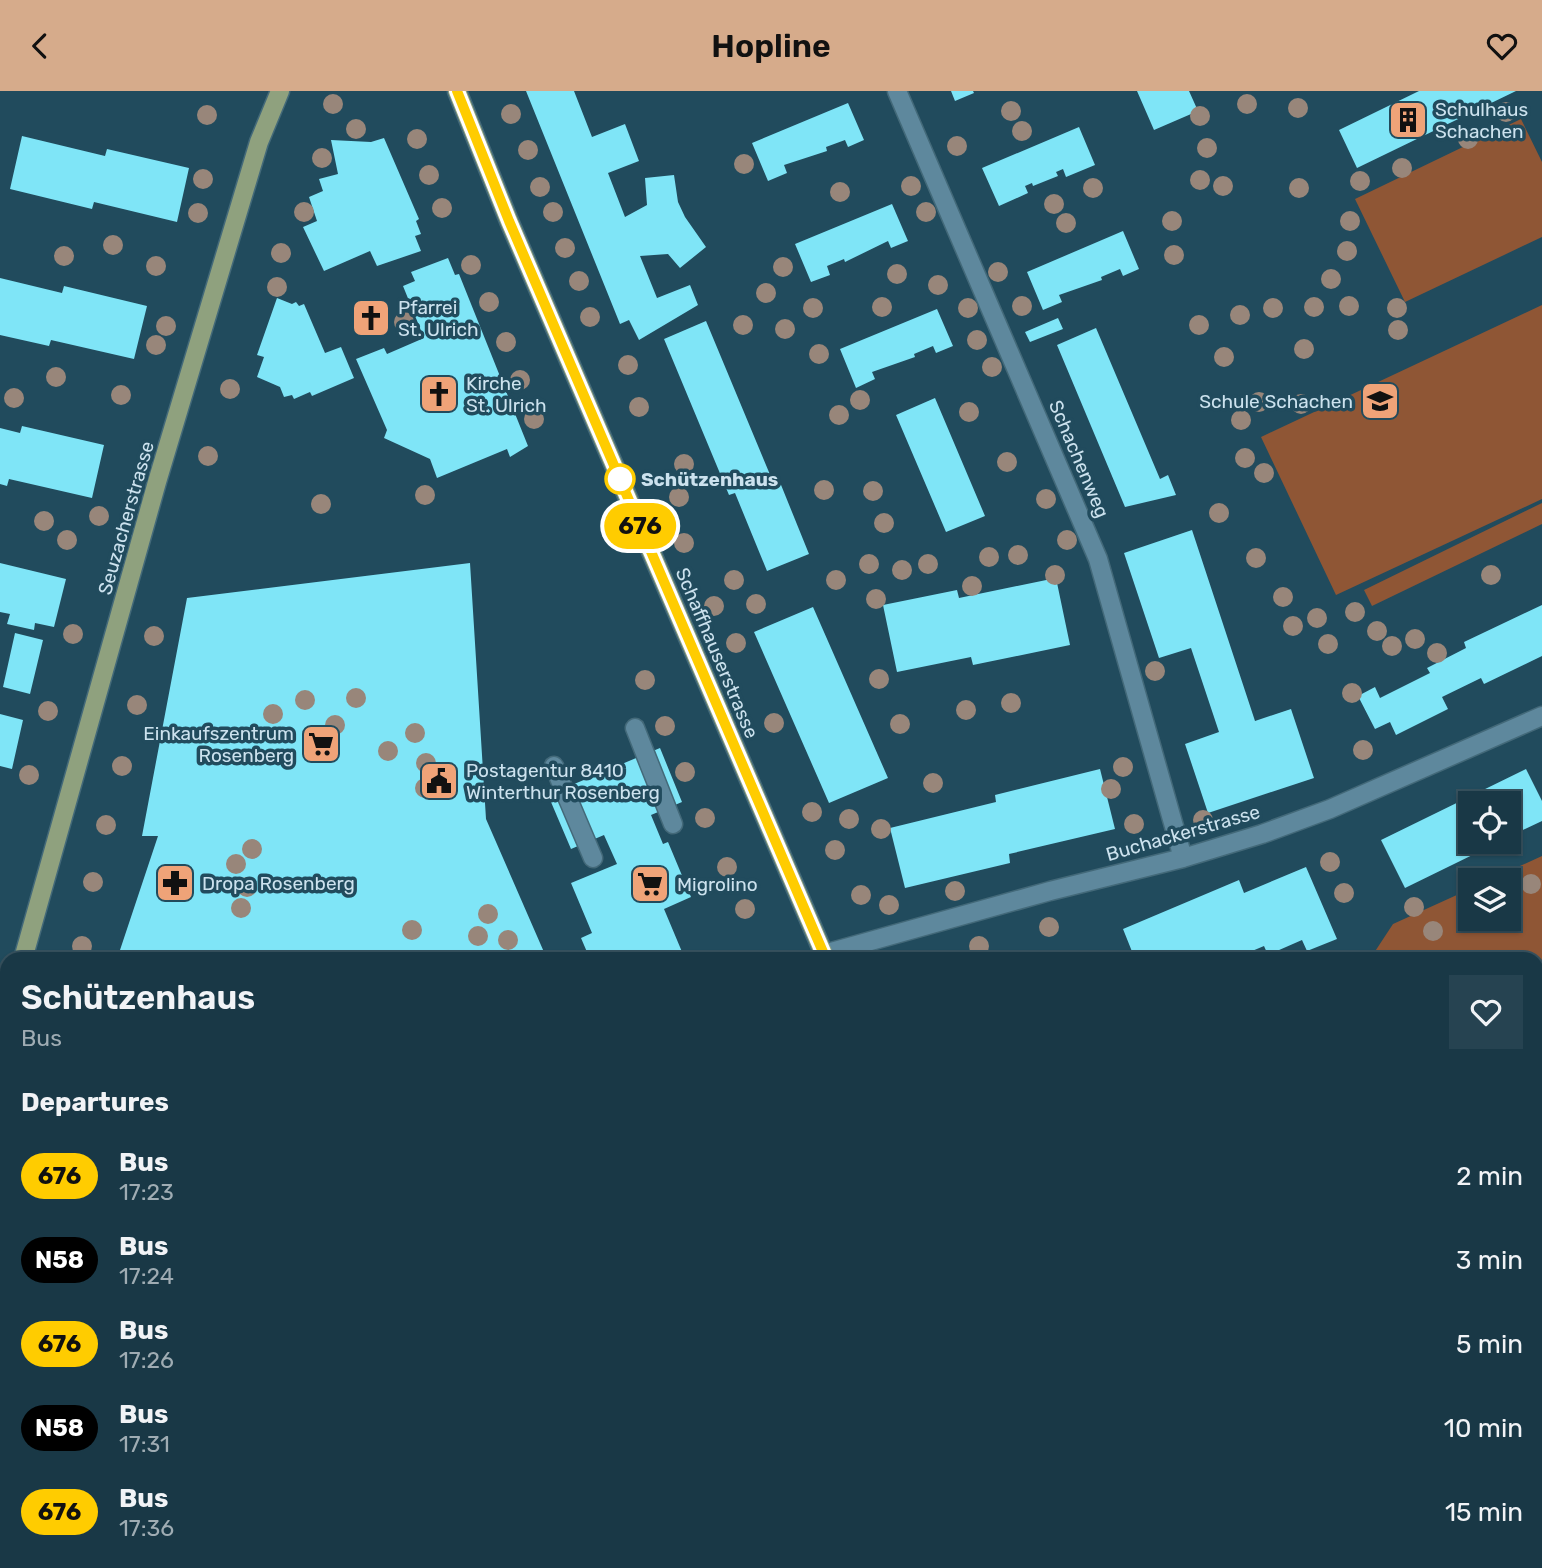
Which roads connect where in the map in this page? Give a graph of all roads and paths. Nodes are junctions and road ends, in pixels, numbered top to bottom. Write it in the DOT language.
graph roads {
  1 [pos="280,91"];
  2 [pos="457,91"];
  3 [pos="897,91"];
  4 [pos="1542,716"];
  5 [pos="635,728"];
  6 [pos="554,766"];
  7 [pos="673,824"];
  8 [pos="593,858"];
  9 [pos="1183,858"];
  10 [pos="25,952"];
  11 [pos="823,952"];
  12 [pos="842,952"];
  1 -- 10 [label="main road, Seuzacherstrasse"];
  2 -- 11 [label="main road, Schaffhauserstrasse"];
  3 -- 9 [label="street, Schachenweg"];
  4 -- 9 [label="street, Buchackerstrasse"];
  5 -- 7 [label="street"];
  6 -- 8 [label="street"];
  9 -- 12 [label="street, Buchackerstrasse"];
}
